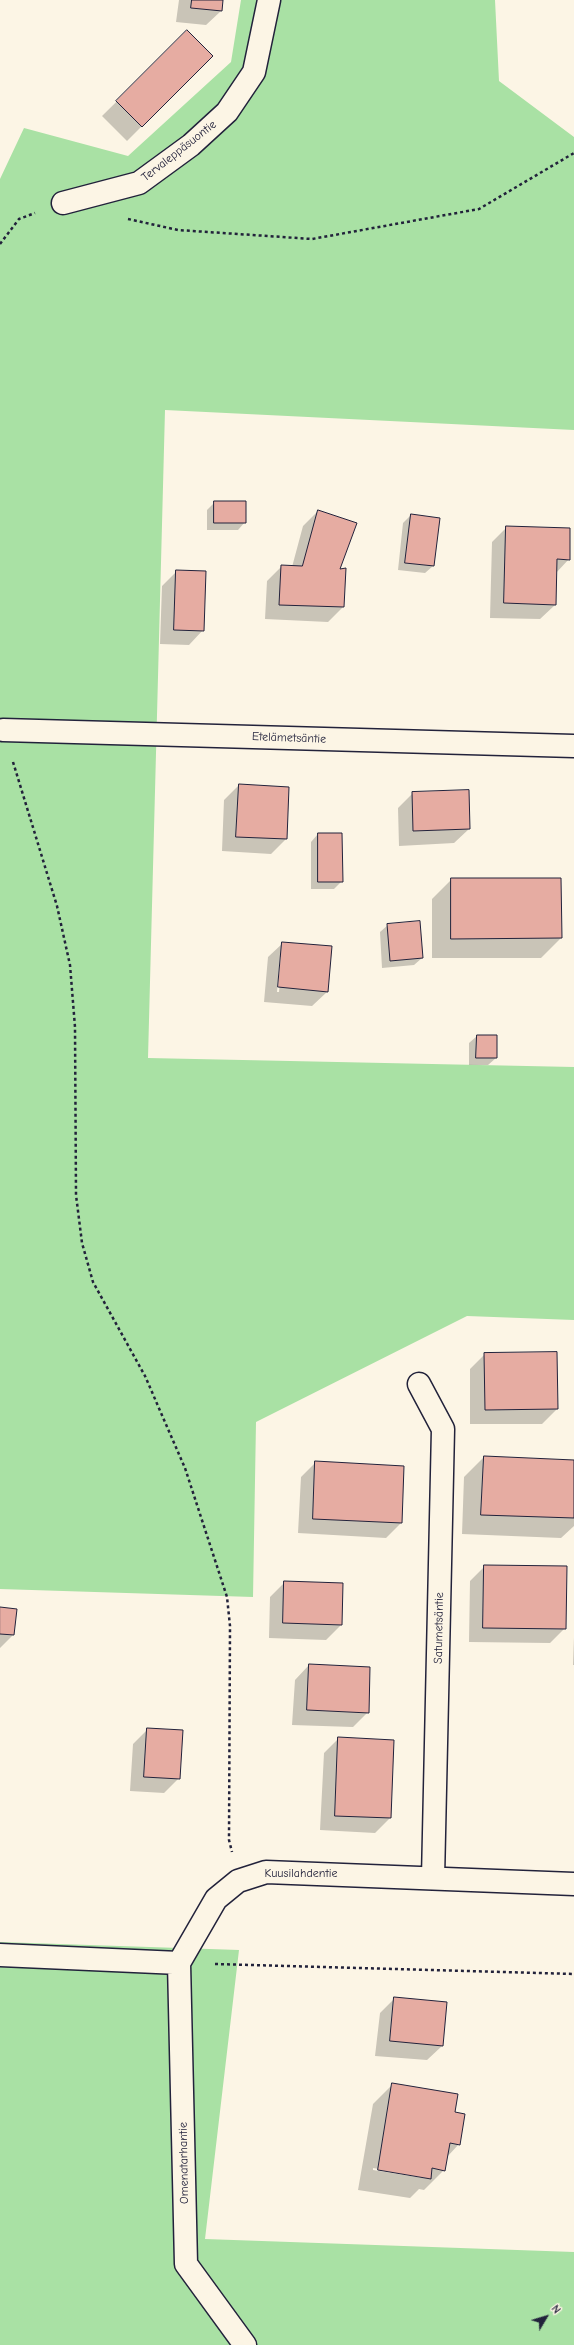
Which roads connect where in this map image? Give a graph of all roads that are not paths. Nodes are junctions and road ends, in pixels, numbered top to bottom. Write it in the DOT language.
graph roads {
  1 [pos="269,0"];
  2 [pos="63,203"];
  3 [pos="4,730"];
  4 [pos="574,746"];
  5 [pos="419,1384"];
  6 [pos="433,1878"];
  7 [pos="574,1884"];
  8 [pos="0,1955"];
  9 [pos="179,1963"];
  10 [pos="245,2345"];
  1 -- 2 [label="street, Tervaleppäsuontie"];
  3 -- 4 [label="street, Etelämetsäntie"];
  5 -- 6 [label="street, Satumetsäntie"];
  6 -- 7 [label="street, Kuusilahdentie"];
  6 -- 9 [label="street, Kuusilahdentie"];
  8 -- 9 [label="street"];
  9 -- 10 [label="street, Omenatarhantie"];
}
